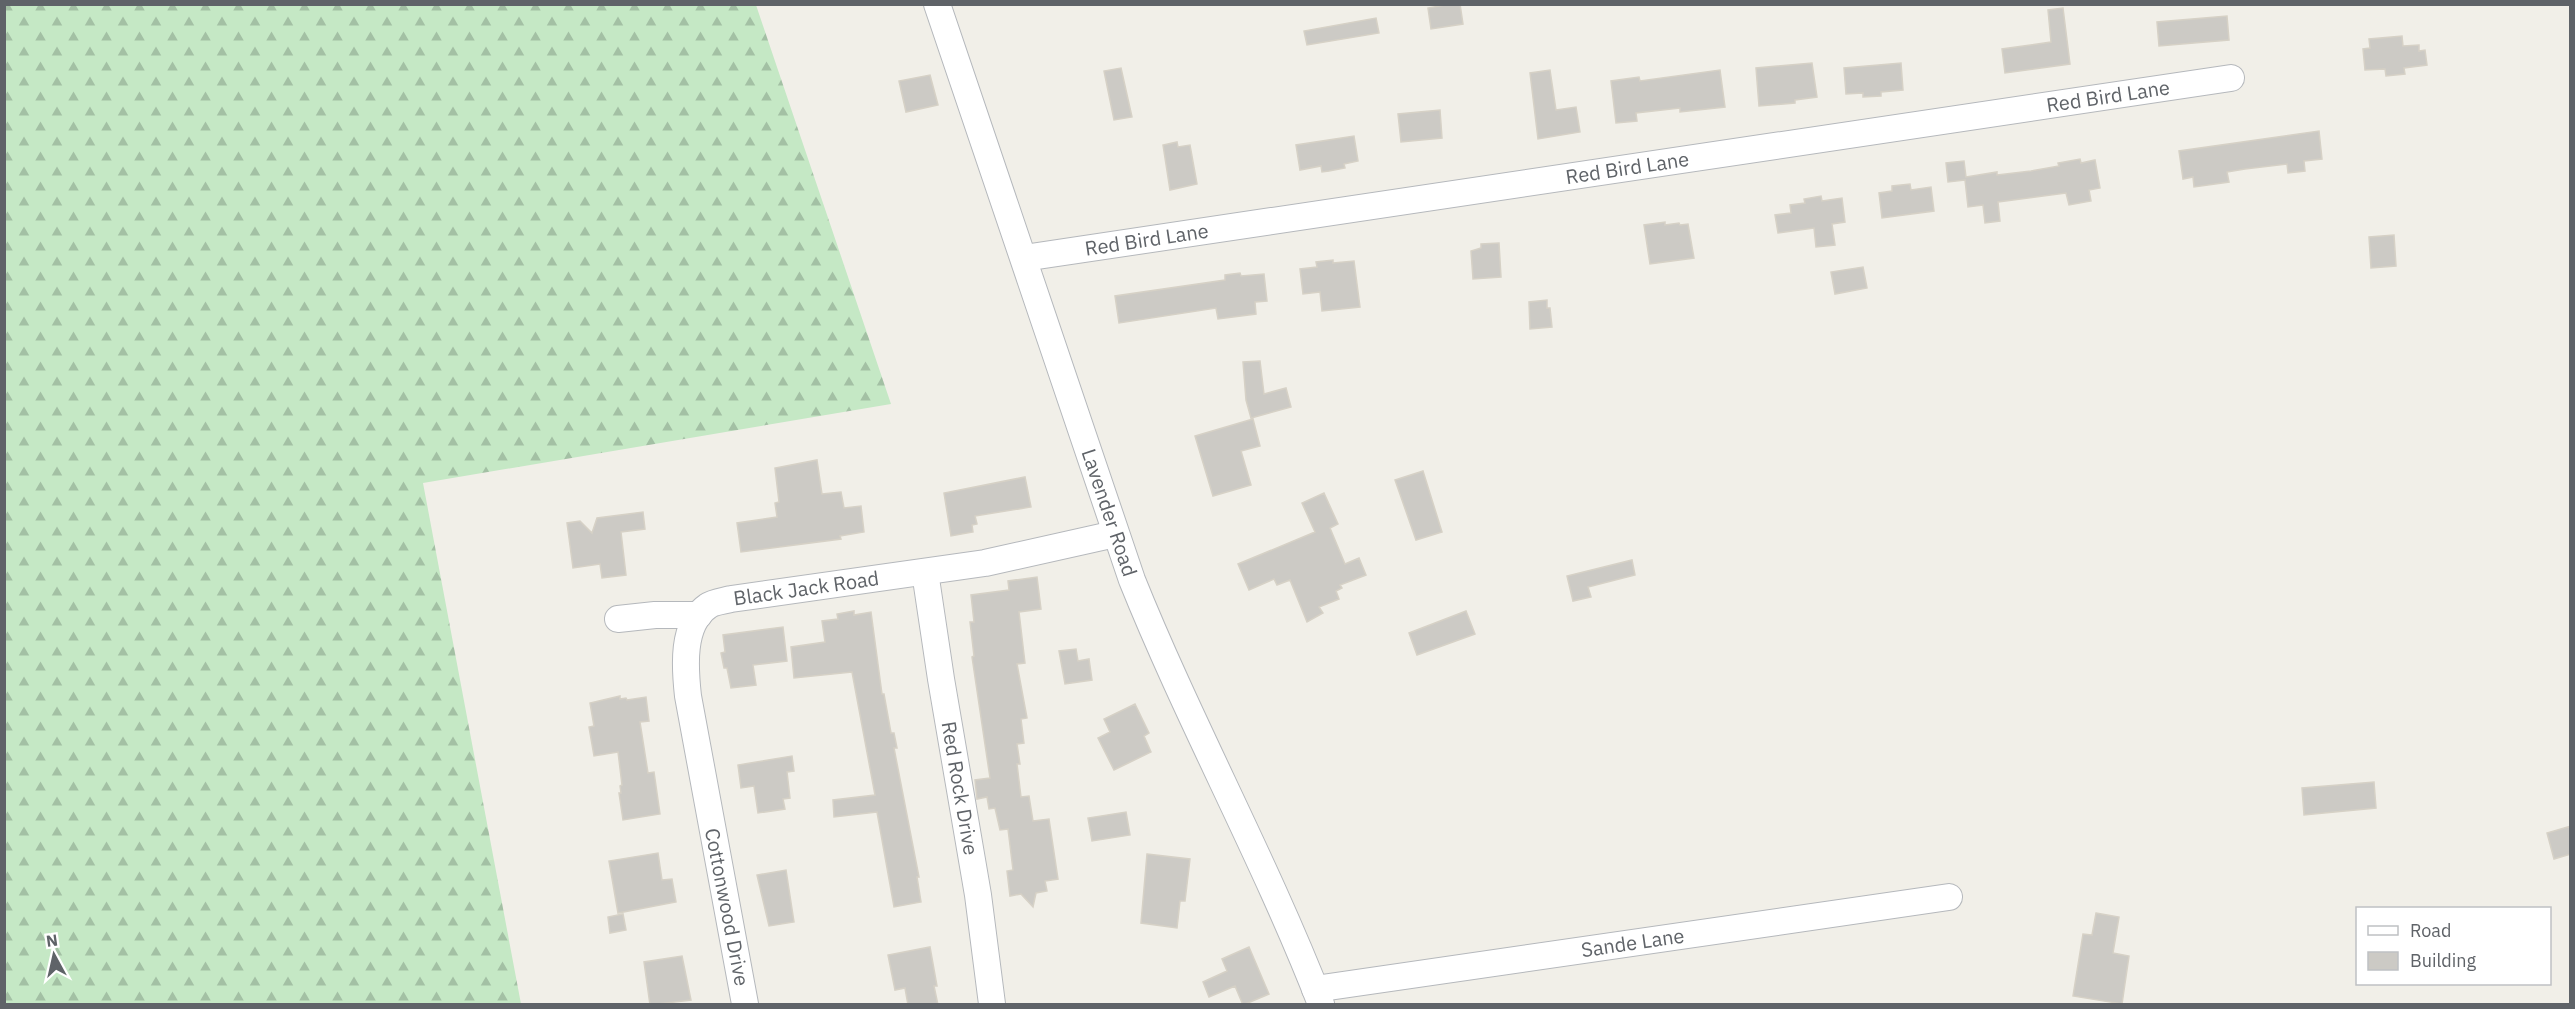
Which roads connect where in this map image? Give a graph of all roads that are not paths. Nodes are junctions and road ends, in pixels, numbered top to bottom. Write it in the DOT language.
graph roads {
  1 [pos="937,4"];
  2 [pos="2231,78"];
  3 [pos="1024,258"];
  4 [pos="1115,534"];
  5 [pos="925,572"];
  6 [pos="699,615"];
  7 [pos="618,619"];
  8 [pos="1949,897"];
  9 [pos="1318,997"];
  10 [pos="745,1005"];
  11 [pos="992,1005"];
  1 -- 3 [label="street, Lavender Road"];
  2 -- 3 [label="street, Red Bird Lane"];
  3 -- 4 [label="street, Lavender Road"];
  4 -- 5 [label="street, Black Jack Road"];
  4 -- 9 [label="street, Lavender Road"];
  5 -- 6 [label="street, Black Jack Road"];
  5 -- 11 [label="street, Red Rock Drive"];
  6 -- 7 [label="street"];
  6 -- 10 [label="street, Cottonwood Drive"];
  8 -- 9 [label="street, Sande Lane"];
}
